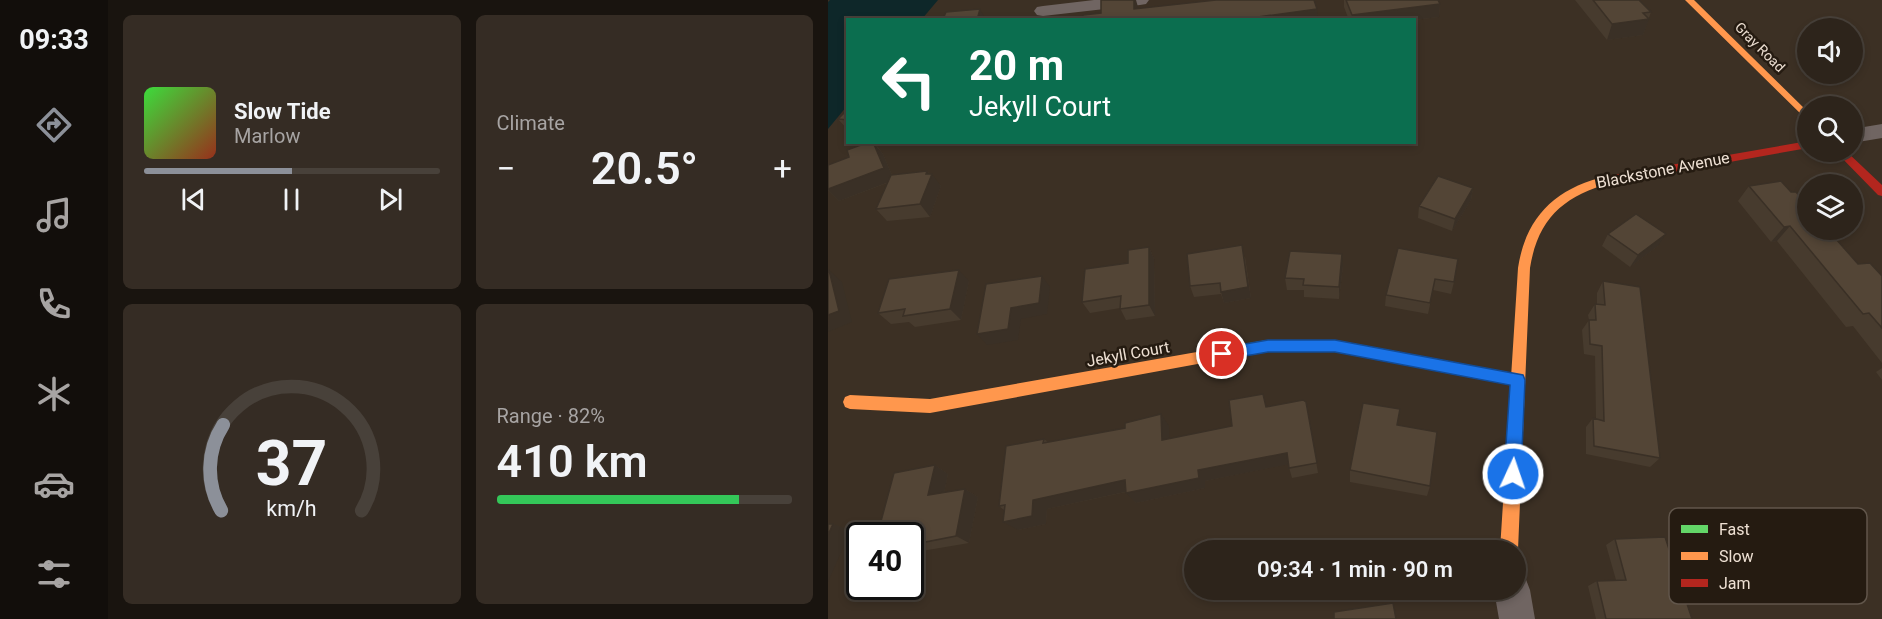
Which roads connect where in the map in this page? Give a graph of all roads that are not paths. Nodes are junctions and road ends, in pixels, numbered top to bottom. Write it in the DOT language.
graph roads {
  1 [pos="1140,0"];
  2 [pos="1689,0"];
  3 [pos="1043,10"];
  4 [pos="1797,107"];
  5 [pos="1882,131"];
  6 [pos="1863,134"];
  7 [pos="1797,146"];
  8 [pos="1851,162"];
  9 [pos="1882,192"];
  10 [pos="1518,380"];
  11 [pos="850,402"];
  12 [pos="1510,540"];
  13 [pos="1514,600"];
  14 [pos="1517,619"];
  1 -- 3 [label="street"];
  2 -- 4 [label="street, Gray Road"];
  5 -- 6 [label="street"];
  7 -- 10 [label="street, Blackstone Avenue"];
  8 -- 9 [label="street"];
  10 -- 11 [label="street, Jekyll Court"];
  10 -- 12 [label="street, Blackstone Avenue"];
  13 -- 14 [label="street"];
}
